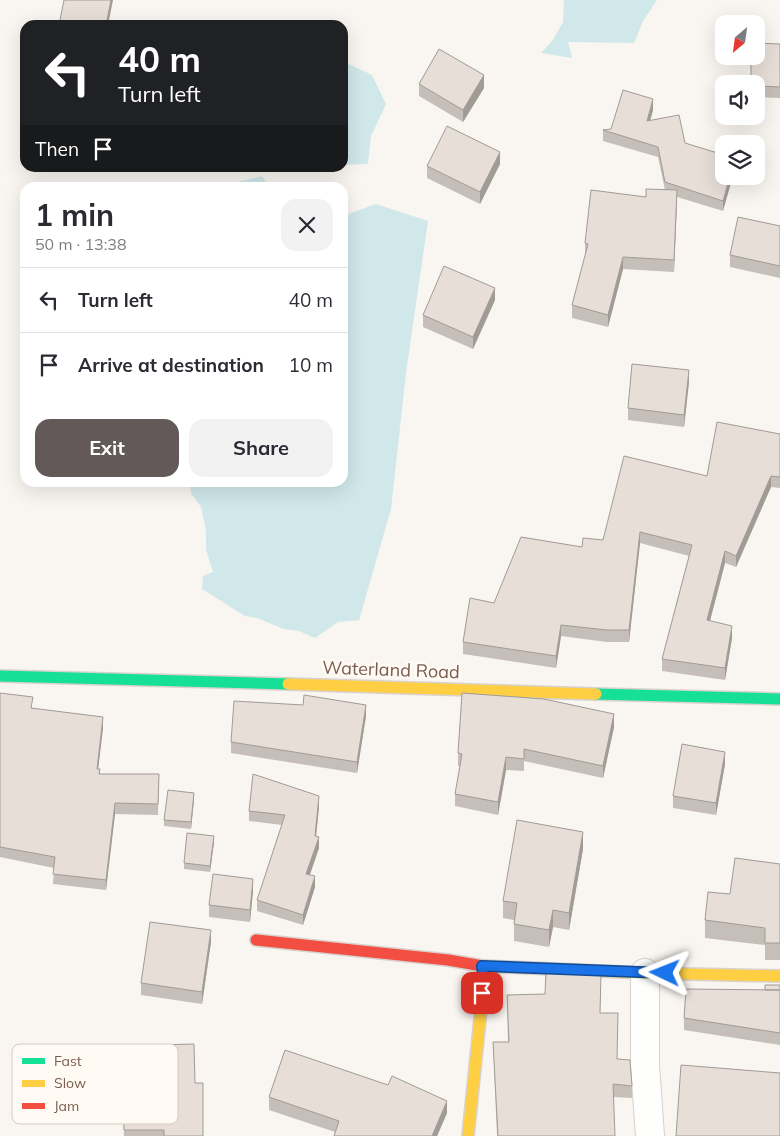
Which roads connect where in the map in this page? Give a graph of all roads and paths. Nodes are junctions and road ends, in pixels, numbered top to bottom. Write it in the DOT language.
graph roads {
  1 [pos="0,676"];
  2 [pos="780,699"];
  3 [pos="256,940"];
  4 [pos="482,966"];
  5 [pos="646,973"];
  6 [pos="780,976"];
  7 [pos="468,1136"];
  8 [pos="650,1136"];
  1 -- 2 [label="main road, Waterland Road"];
  3 -- 4 [label="main road"];
  4 -- 5 [label="main road"];
  4 -- 7 [label="main road"];
  5 -- 6 [label="main road"];
  5 -- 8 [label="street"];
}
